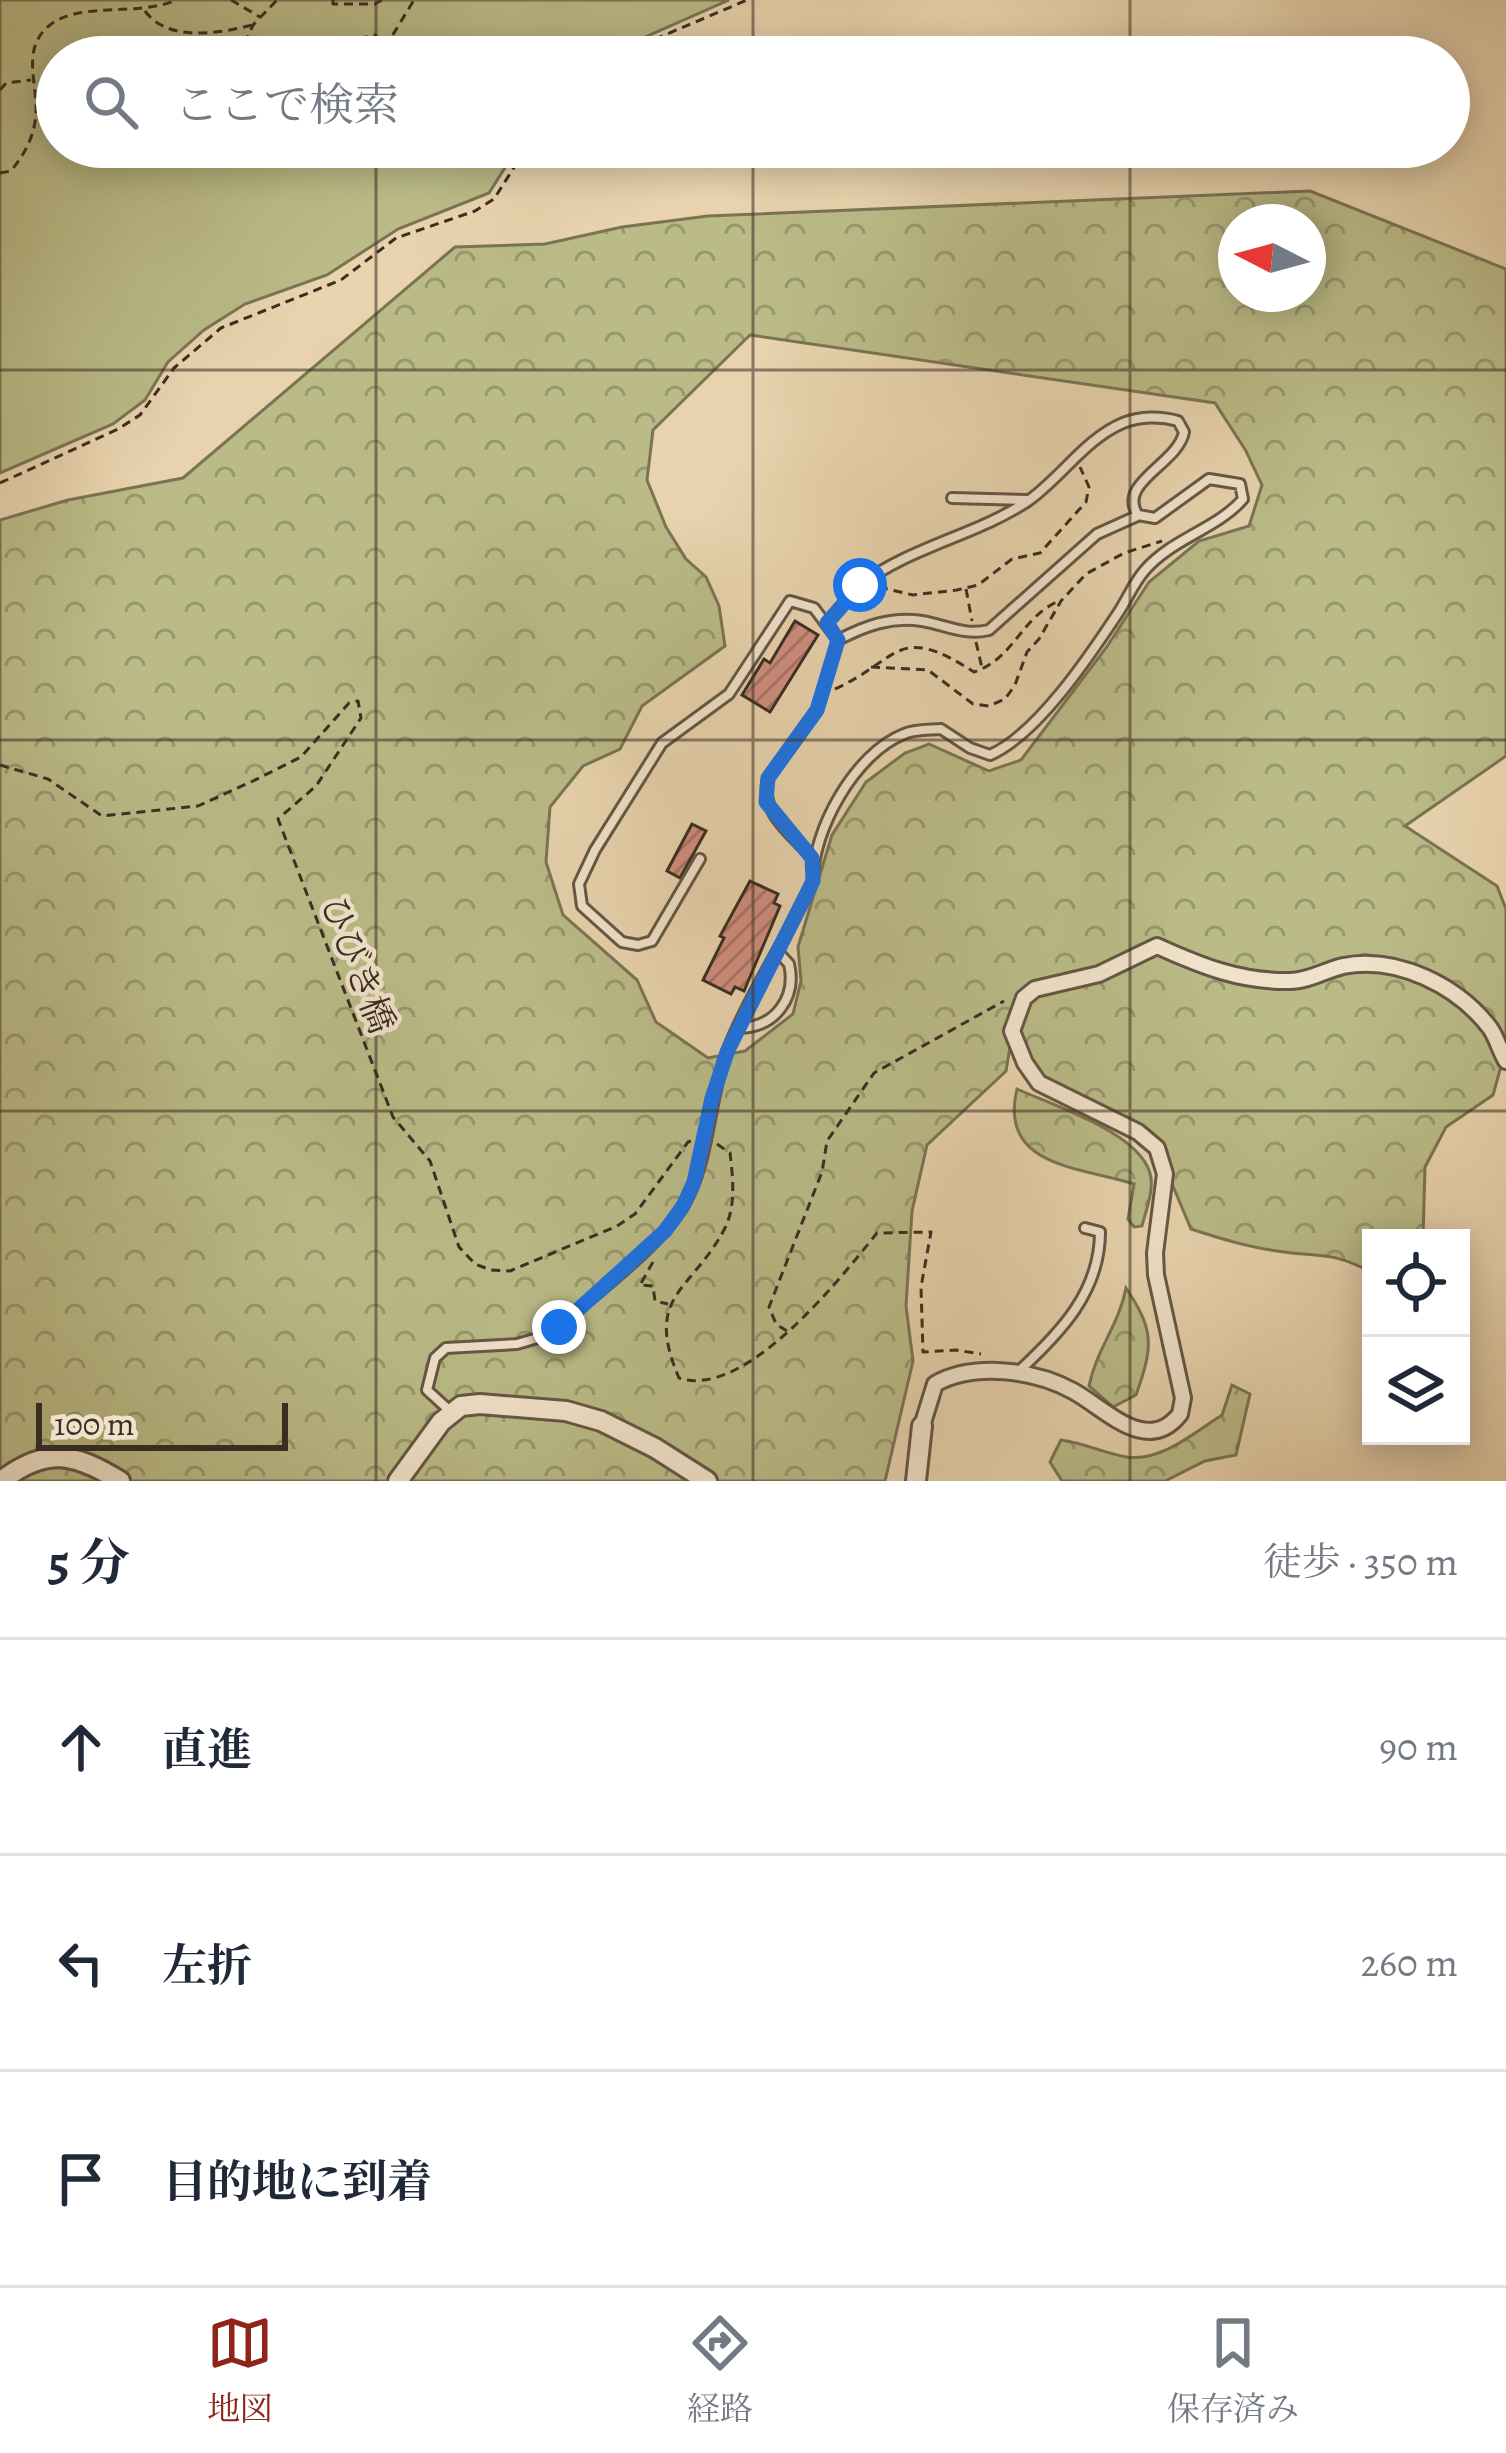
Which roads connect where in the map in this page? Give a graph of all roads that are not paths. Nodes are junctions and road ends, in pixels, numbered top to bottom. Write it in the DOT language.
graph roads {
  1 [pos="952,498"];
  2 [pos="1030,500"];
  3 [pos="1138,515"];
  4 [pos="863,583"];
  5 [pos="838,640"];
  6 [pos="812,858"];
  7 [pos="700,859"];
  8 [pos="779,952"];
  9 [pos="739,1028"];
  10 [pos="1506,1061"];
  11 [pos="1085,1228"];
  12 [pos="1018,1372"];
  13 [pos="451,1412"];
  14 [pos="922,1426"];
  15 [pos="1,1481"];
  16 [pos="120,1481"];
  17 [pos="398,1481"];
  18 [pos="707,1481"];
  19 [pos="916,1481"];
  1 -- 2 [label="lane"];
  2 -- 3 [label="lane"];
  2 -- 4 [label="lane"];
  3 -- 5 [label="lane"];
  3 -- 6 [label="lane"];
  5 -- 6 [label="lane"];
  5 -- 7 [label="lane"];
  6 -- 8 [label="lane"];
  8 -- 9 [label="lane"];
  8 -- 9 [label="lane"];
  9 -- 13 [label="lane"];
  10 -- 12 [label="street"];
  11 -- 12 [label="lane"];
  12 -- 14 [label="street"];
  13 -- 17 [label="street"];
  13 -- 18 [label="street"];
  14 -- 19 [label="street"];
  15 -- 16 [label="street"];
}
